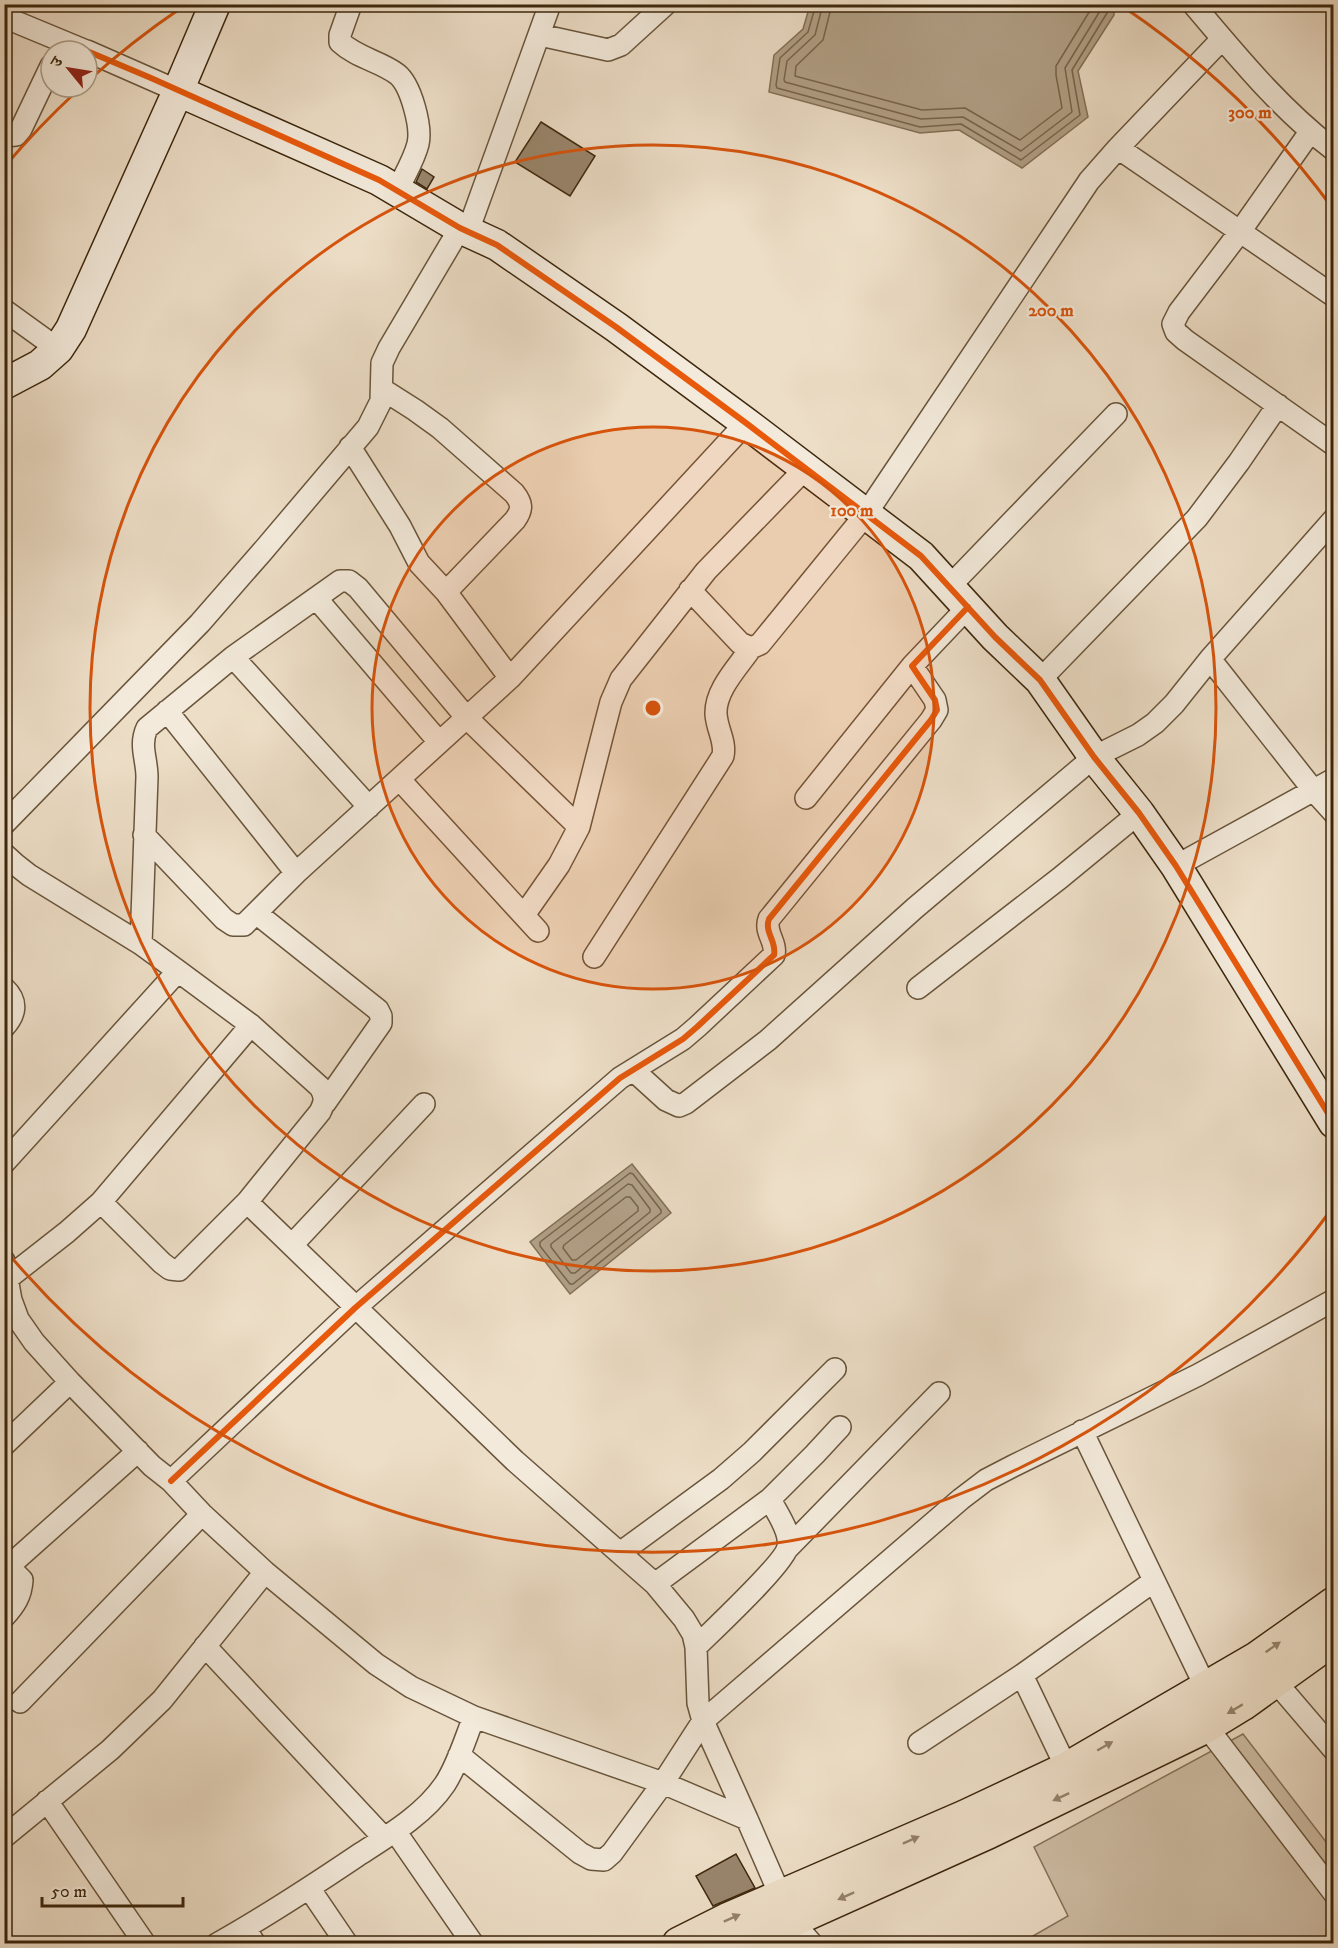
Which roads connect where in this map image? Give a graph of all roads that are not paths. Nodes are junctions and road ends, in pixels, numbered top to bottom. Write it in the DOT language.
graph roads {
  1 [pos="215,4"];
  2 [pos="351,4"];
  3 [pos="550,4"];
  4 [pos="666,4"];
  5 [pos="1193,4"];
  6 [pos="4,17"];
  7 [pos="540,35"];
  8 [pos="46,39"];
  9 [pos="1222,39"];
  10 [pos="99,57"];
  11 [pos="39,91"];
  12 [pos="178,91"];
  13 [pos="1310,132"];
  14 [pos="4,136"];
  15 [pos="1118,148"];
  16 [pos="1334,150"];
  17 [pos="397,191"];
  18 [pos="464,230"];
  19 [pos="1239,232"];
  20 [pos="1334,296"];
  21 [pos="4,310"];
  22 [pos="58,349"];
  23 [pos="4,384"];
  24 [pos="382,389"];
  25 [pos="1278,405"];
  26 [pos="1116,414"];
  27 [pos="746,423"];
  28 [pos="1334,445"];
  29 [pos="350,447"];
  30 [pos="805,469"];
  31 [pos="866,514"];
  32 [pos="1329,533"];
  33 [pos="690,590"];
  34 [pos="446,592"];
  35 [pos="958,597"];
  36 [pos="316,598"];
  37 [pos="751,648"];
  38 [pos="232,657"];
  39 [pos="1210,659"];
  40 [pos="912,666"];
  41 [pos="510,678"];
  42 [pos="1040,680"];
  43 [pos="167,711"];
  44 [pos="466,717"];
  45 [pos="439,742"];
  46 [pos="1094,757"];
  47 [pos="1334,779"];
  48 [pos="400,780"];
  49 [pos="1314,791"];
  50 [pos="806,798"];
  51 [pos="369,807"];
  52 [pos="1139,813"];
  53 [pos="1334,813"];
  54 [pos="4,824"];
  55 [pos="579,827"];
  56 [pos="144,835"];
  57 [pos="8,865"];
  58 [pos="1176,866"];
  59 [pos="296,873"];
  60 [pos="256,913"];
  61 [pos="141,944"];
  62 [pos="594,957"];
  63 [pos="178,971"];
  64 [pos="4,988"];
  65 [pos="918,988"];
  66 [pos="251,1025"];
  67 [pos="4,1027"];
  68 [pos="633,1070"];
  69 [pos="325,1103"];
  70 [pos="424,1104"];
  71 [pos="1334,1123"];
  72 [pos="4,1163"];
  73 [pos="101,1202"];
  74 [pos="247,1202"];
  75 [pos="292,1245"];
  76 [pos="6,1270"];
  77 [pos="1334,1300"];
  78 [pos="355,1308"];
  79 [pos="835,1369"];
  80 [pos="70,1382"];
  81 [pos="939,1393"];
  82 [pos="840,1427"];
  83 [pos="1082,1431"];
  84 [pos="4,1445"];
  85 [pos="138,1451"];
  86 [pos="171,1481"];
  87 [pos="770,1499"];
  88 [pos="202,1514"];
  89 [pos="788,1548"];
  90 [pos="620,1553"];
  91 [pos="7,1564"];
  92 [pos="265,1572"];
  93 [pos="1154,1581"];
  94 [pos="655,1584"];
  95 [pos="1334,1604"];
  96 [pos="4,1617"];
  97 [pos="1334,1638"];
  98 [pos="205,1646"];
  99 [pos="696,1647"];
  100 [pos="1022,1675"];
  101 [pos="1275,1682"];
  102 [pos="1198,1692"];
  103 [pos="20,1702"];
  104 [pos="474,1717"];
  105 [pos="703,1721"];
  106 [pos="1206,1726"];
  107 [pos="919,1743"];
  108 [pos="1334,1750"];
  109 [pos="459,1755"];
  110 [pos="1066,1768"];
  111 [pos="663,1784"];
  112 [pos="47,1801"];
  113 [pos="747,1819"];
  114 [pos="389,1834"];
  115 [pos="4,1837"];
  116 [pos="309,1888"];
  117 [pos="1334,1893"];
  118 [pos="794,1920"];
  119 [pos="250,1936"];
  120 [pos="145,1944"];
  121 [pos="217,1944"];
  122 [pos="347,1944"];
  123 [pos="473,1944"];
  124 [pos="680,1944"];
  125 [pos="739,1944"];
  1 -- 12 [label="street"];
  2 -- 17 [label="street"];
  3 -- 7 [label="street"];
  4 -- 7 [label="street"];
  5 -- 9 [label="street"];
  6 -- 8 [label="street"];
  7 -- 18 [label="street"];
  9 -- 13 [label="street"];
  9 -- 15 [label="street"];
  10 -- 12 [label="street"];
  11 -- 14 [label="street"];
  12 -- 17 [label="street"];
  12 -- 22 [label="street"];
  13 -- 16 [label="street"];
  13 -- 19 [label="street"];
  15 -- 19 [label="street"];
  15 -- 31 [label="street"];
  17 -- 18 [label="street"];
  18 -- 24 [label="street"];
  18 -- 27 [label="street"];
  19 -- 20 [label="street"];
  19 -- 25 [label="street"];
  21 -- 22 [label="street"];
  22 -- 23 [label="street"];
  24 -- 29 [label="street"];
  24 -- 34 [label="street"];
  25 -- 28 [label="street"];
  25 -- 42 [label="street"];
  26 -- 35 [label="street"];
  27 -- 30 [label="street"];
  27 -- 41 [label="street"];
  29 -- 34 [label="street"];
  29 -- 54 [label="street"];
  30 -- 31 [label="street"];
  30 -- 33 [label="street"];
  31 -- 35 [label="street"];
  31 -- 37 [label="street"];
  32 -- 39 [label="street"];
  33 -- 37 [label="street"];
  33 -- 55 [label="street"];
  34 -- 41 [label="street"];
  35 -- 40 [label="street"];
  35 -- 42 [label="street"];
  36 -- 38 [label="street"];
  36 -- 44 [label="street"];
  36 -- 45 [label="street"];
  37 -- 62 [label="street"];
  38 -- 43 [label="street"];
  38 -- 51 [label="street"];
  39 -- 46 [label="street"];
  39 -- 49 [label="street"];
  40 -- 50 [label="street"];
  40 -- 68 [label="street"];
  41 -- 44 [label="street"];
  42 -- 46 [label="street"];
  43 -- 56 [label="street"];
  43 -- 59 [label="street"];
  44 -- 45 [label="street"];
  44 -- 55 [label="street"];
  45 -- 48 [label="street"];
  46 -- 52 [label="street"];
  46 -- 68 [label="street"];
  47 -- 49 [label="street"];
  48 -- 51 [label="street"];
  48 -- 55 [label="street"];
  49 -- 53 [label="street"];
  49 -- 58 [label="street"];
  51 -- 59 [label="street"];
  52 -- 58 [label="street"];
  52 -- 65 [label="street"];
  56 -- 60 [label="street"];
  56 -- 61 [label="street"];
  57 -- 61 [label="street"];
  58 -- 71 [label="street"];
  59 -- 60 [label="street"];
  60 -- 69 [label="street"];
  61 -- 63 [label="street"];
  63 -- 66 [label="street"];
  63 -- 72 [label="street"];
  64 -- 67 [label="street"];
  66 -- 69 [label="street"];
  66 -- 73 [label="street"];
  68 -- 78 [label="street"];
  69 -- 74 [label="street"];
  70 -- 75 [label="street"];
  73 -- 74 [label="street"];
  73 -- 76 [label="street"];
  74 -- 75 [label="street"];
  75 -- 78 [label="street"];
  76 -- 80 [label="street"];
  77 -- 83 [label="street"];
  78 -- 86 [label="street"];
  78 -- 90 [label="street"];
  79 -- 90 [label="street"];
  80 -- 84 [label="street"];
  80 -- 85 [label="street"];
  81 -- 89 [label="street"];
  82 -- 87 [label="street"];
  83 -- 93 [label="street"];
  83 -- 105 [label="street"];
  85 -- 86 [label="street"];
  85 -- 91 [label="street"];
  86 -- 88 [label="street"];
  87 -- 89 [label="street"];
  87 -- 94 [label="street"];
  88 -- 92 [label="street"];
  88 -- 103 [label="street"];
  89 -- 99 [label="street"];
  90 -- 94 [label="street"];
  91 -- 96 [label="street"];
  92 -- 98 [label="street"];
  92 -- 104 [label="street"];
  93 -- 100 [label="street"];
  93 -- 102 [label="street"];
  94 -- 99 [label="street"];
  102 -- 95 [label="main road, one-way"];
  97 -- 101 [label="main road"];
  98 -- 112 [label="street"];
  98 -- 114 [label="street"];
  99 -- 105 [label="street"];
  100 -- 107 [label="street"];
  100 -- 110 [label="street"];
  101 -- 106 [label="main road, one-way"];
  101 -- 108 [label="street"];
  102 -- 106 [label="street"];
  110 -- 102 [label="main road, one-way"];
  104 -- 109 [label="street"];
  104 -- 111 [label="street"];
  105 -- 111 [label="street"];
  105 -- 113 [label="street"];
  106 -- 117 [label="street"];
  106 -- 118 [label="main road, one-way"];
  109 -- 111 [label="street"];
  109 -- 114 [label="street"];
  118 -- 110 [label="main road, one-way"];
  111 -- 113 [label="street"];
  112 -- 115 [label="street"];
  112 -- 120 [label="street"];
  113 -- 118 [label="street"];
  114 -- 116 [label="street"];
  114 -- 123 [label="street"];
  116 -- 119 [label="street"];
  116 -- 122 [label="street"];
  124 -- 118 [label="main road, one-way"];
  118 -- 125 [label="main road"];
  119 -- 121 [label="street"];
}
